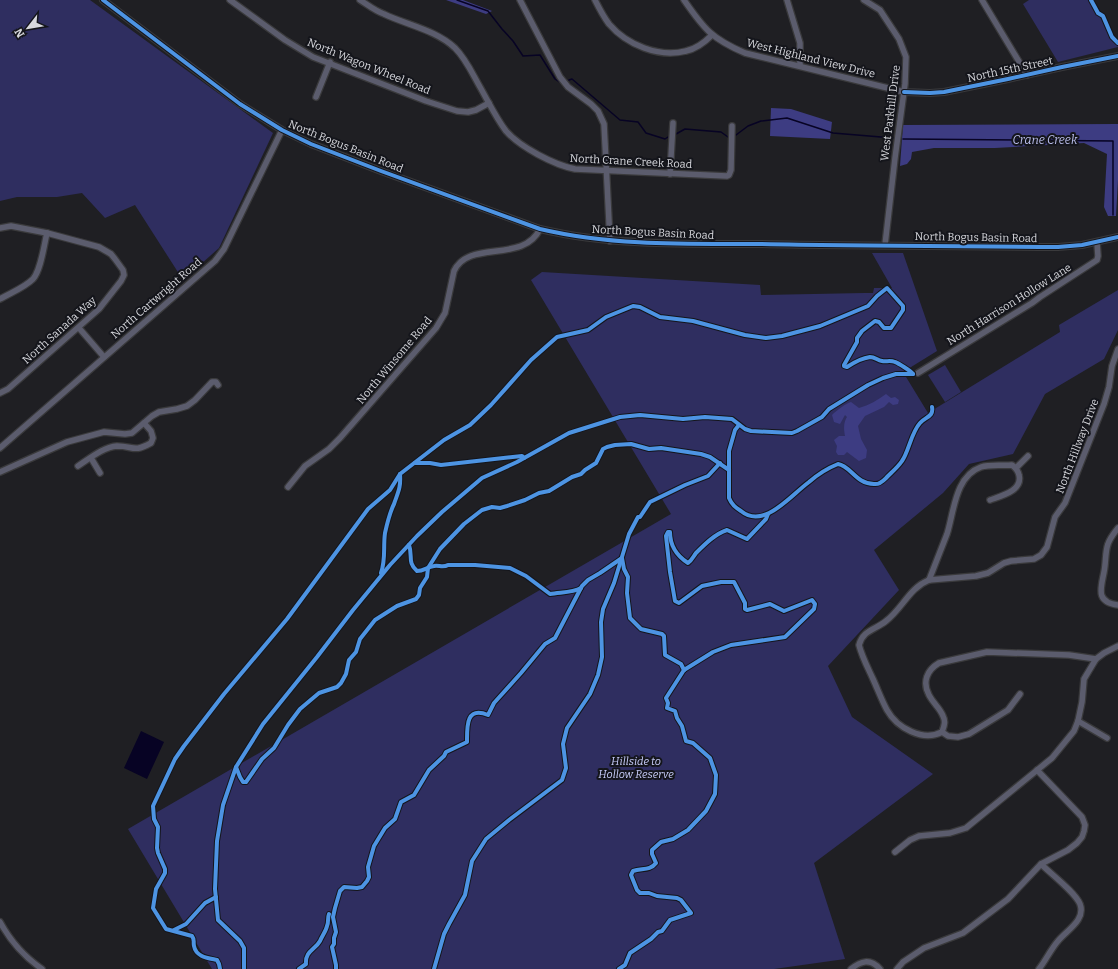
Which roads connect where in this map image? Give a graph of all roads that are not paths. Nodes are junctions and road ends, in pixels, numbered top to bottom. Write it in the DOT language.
graph roads {
  1 [pos="103,0"];
  2 [pos="230,0"];
  3 [pos="360,0"];
  4 [pos="520,0"];
  5 [pos="594,0"];
  6 [pos="684,0"];
  7 [pos="787,0"];
  8 [pos="864,0"];
  9 [pos="982,0"];
  10 [pos="712,35"];
  11 [pos="1118,56"];
  12 [pos="330,62"];
  13 [pos="800,66"];
  14 [pos="1027,75"];
  15 [pos="904,92"];
  16 [pos="316,97"];
  17 [pos="489,103"];
  18 [pos="672,123"];
  19 [pos="732,126"];
  20 [pos="282,130"];
  21 [pos="607,171"];
  22 [pos="670,174"];
  23 [pos="0,228"];
  24 [pos="540,229"];
  25 [pos="48,233"];
  26 [pos="1118,238"];
  27 [pos="610,241"];
  28 [pos="1097,243"];
  29 [pos="885,245"];
  30 [pos="0,299"];
  31 [pos="79,328"];
  32 [pos="1118,349"];
  33 [pos="104,357"];
  34 [pos="918,373"];
  35 [pos="218,385"];
  36 [pos="0,393"];
  37 [pos="144,423"];
  38 [pos="0,448"];
  39 [pos="1028,456"];
  40 [pos="91,458"];
  41 [pos="78,466"];
  42 [pos="1016,468"];
  43 [pos="0,472"];
  44 [pos="100,473"];
  45 [pos="288,487"];
  46 [pos="990,500"];
  47 [pos="1118,528"];
  48 [pos="929,580"];
  49 [pos="1118,605"];
  50 [pos="1118,646"];
  51 [pos="1096,659"];
  52 [pos="1020,694"];
  53 [pos="1078,721"];
  54 [pos="942,732"];
  55 [pos="1107,738"];
  56 [pos="1037,770"];
  57 [pos="895,852"];
  58 [pos="1041,864"];
  59 [pos="0,922"];
  60 [pos="42,969"];
  61 [pos="851,969"];
  62 [pos="880,969"];
  63 [pos="897,969"];
  64 [pos="1040,969"];
  1 -- 20 [label="street, North Bogus Basin Road"];
  2 -- 12 [label="street, North Wagon Wheel Road"];
  3 -- 17 [label="street, North Crane Creek Road"];
  4 -- 21 [label="street"];
  5 -- 10 [label="street"];
  6 -- 10 [label="street, West Highland View Drive"];
  7 -- 13 [label="street"];
  8 -- 15 [label="street, West Parkhill Drive"];
  9 -- 14 [label="street"];
  10 -- 13 [label="street, West Highland View Drive"];
  11 -- 14 [label="street, North 15th Street"];
  12 -- 16 [label="street"];
  12 -- 17 [label="street, North Wagon Wheel Road"];
  13 -- 15 [label="street, West Highland View Drive"];
  14 -- 15 [label="street, North 15th Street"];
  15 -- 29 [label="street, West Parkhill Drive"];
  17 -- 21 [label="street, North Crane Creek Road"];
  18 -- 22 [label="street"];
  19 -- 22 [label="street, North Crane Creek Road"];
  20 -- 24 [label="street, North Bogus Basin Road"];
  20 -- 33 [label="street, North Cartwright Road"];
  21 -- 22 [label="street, North Crane Creek Road"];
  21 -- 27 [label="street"];
  23 -- 25 [label="street"];
  24 -- 27 [label="street, North Bogus Basin Road"];
  24 -- 45 [label="street, North Winsome Road"];
  25 -- 30 [label="street"];
  25 -- 31 [label="street, North Sanada Way"];
  26 -- 28 [label="street, North Bogus Basin Road"];
  27 -- 29 [label="street, North Bogus Basin Road"];
  28 -- 29 [label="street, North Bogus Basin Road"];
  28 -- 34 [label="street, North Harrison Hollow Lane"];
  31 -- 33 [label="street"];
  31 -- 36 [label="street, North Sanada Way"];
  32 -- 48 [label="street, North Hillway Drive"];
  33 -- 38 [label="street, North Cartwright Road"];
  35 -- 37 [label="street"];
  37 -- 40 [label="street"];
  37 -- 43 [label="street"];
  39 -- 42 [label="street"];
  40 -- 41 [label="street"];
  40 -- 44 [label="street"];
  42 -- 46 [label="street"];
  42 -- 48 [label="street"];
  47 -- 49 [label="street"];
  48 -- 54 [label="street, North Hillway Drive"];
  50 -- 51 [label="street"];
  51 -- 53 [label="street"];
  51 -- 54 [label="street"];
  52 -- 54 [label="street"];
  53 -- 55 [label="street"];
  53 -- 56 [label="street"];
  56 -- 57 [label="street"];
  56 -- 58 [label="street"];
  58 -- 63 [label="street"];
  58 -- 64 [label="street"];
  59 -- 60 [label="street"];
  61 -- 62 [label="street"];
}
